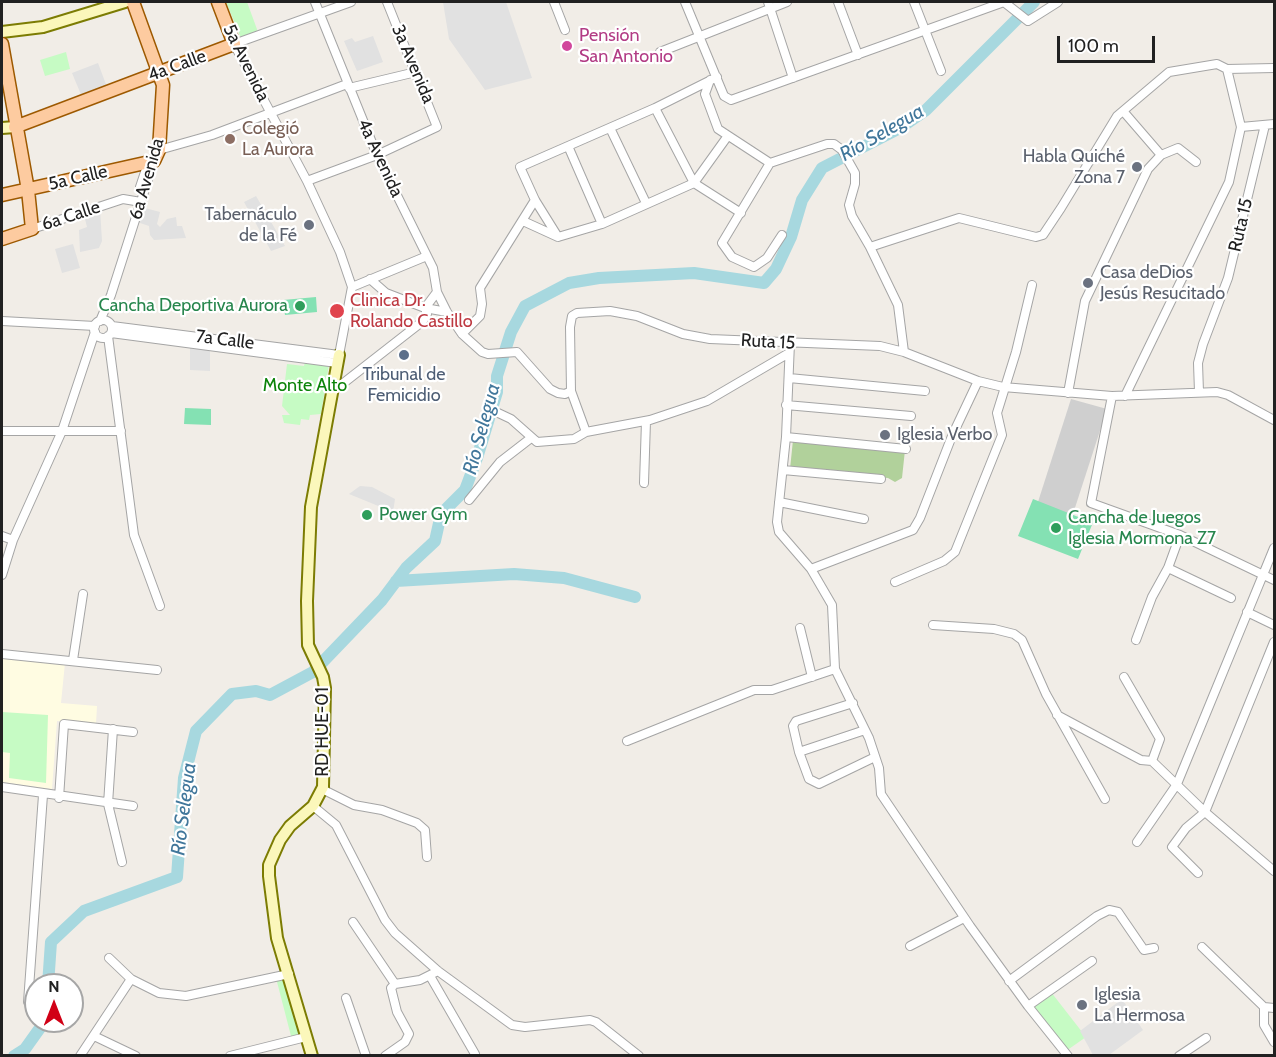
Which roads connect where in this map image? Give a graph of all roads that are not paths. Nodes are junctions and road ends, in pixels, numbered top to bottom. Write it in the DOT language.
graph roads {
  1 [pos="125,2"];
  2 [pos="133,2"];
  3 [pos="218,2"];
  4 [pos="315,2"];
  5 [pos="351,2"];
  6 [pos="387,2"];
  7 [pos="554,2"];
  8 [pos="685,2"];
  9 [pos="787,2"];
  10 [pos="838,2"];
  11 [pos="914,2"];
  12 [pos="1058,2"];
  13 [pos="1006,4"];
  14 [pos="769,5"];
  15 [pos="320,13"];
  16 [pos="565,30"];
  17 [pos="924,30"];
  18 [pos="2,32"];
  19 [pos="700,36"];
  20 [pos="2,44"];
  21 [pos="234,44"];
  22 [pos="660,52"];
  23 [pos="858,55"];
  24 [pos="1275,68"];
  25 [pos="1227,69"];
  26 [pos="941,70"];
  27 [pos="160,72"];
  28 [pos="416,72"];
  29 [pos="793,78"];
  30 [pos="714,79"];
  31 [pos="348,86"];
  32 [pos="655,108"];
  33 [pos="1123,111"];
  34 [pos="271,113"];
  35 [pos="1275,124"];
  36 [pos="1265,125"];
  37 [pos="15,126"];
  38 [pos="1241,126"];
  39 [pos="2,128"];
  40 [pos="610,128"];
  41 [pos="727,138"];
  42 [pos="568,146"];
  43 [pos="377,155"];
  44 [pos="1161,155"];
  45 [pos="154,158"];
  46 [pos="1196,162"];
  47 [pos="770,163"];
  48 [pos="307,181"];
  49 [pos="694,183"];
  50 [pos="28,190"];
  51 [pos="2,195"];
  52 [pos="535,200"];
  53 [pos="139,201"];
  54 [pos="646,203"];
  55 [pos="741,213"];
  56 [pos="523,221"];
  57 [pos="602,224"];
  58 [pos="32,229"];
  59 [pos="782,235"];
  60 [pos="558,237"];
  61 [pos="2,238"];
  62 [pos="870,247"];
  63 [pos="427,256"];
  64 [pos="370,279"];
  65 [pos="1032,285"];
  66 [pos="352,287"];
  67 [pos="437,292"];
  68 [pos="425,308"];
  69 [pos="447,312"];
  70 [pos="2,321"];
  71 [pos="97,326"];
  72 [pos="110,332"];
  73 [pos="462,334"];
  74 [pos="790,344"];
  75 [pos="904,352"];
  76 [pos="789,353"];
  77 [pos="338,359"];
  78 [pos="789,378"];
  79 [pos="978,381"];
  80 [pos="1003,387"];
  81 [pos="571,391"];
  82 [pos="925,391"];
  83 [pos="1199,392"];
  84 [pos="331,393"];
  85 [pos="1068,393"];
  86 [pos="1112,396"];
  87 [pos="1125,396"];
  88 [pos="786,405"];
  89 [pos="494,411"];
  90 [pos="911,416"];
  91 [pos="1273,416"];
  92 [pos="646,421"];
  93 [pos="2,431"];
  94 [pos="62,431"];
  95 [pos="121,431"];
  96 [pos="586,432"];
  97 [pos="786,437"];
  98 [pos="531,438"];
  99 [pos="906,449"];
  100 [pos="783,470"];
  101 [pos="881,479"];
  102 [pos="644,483"];
  103 [pos="469,500"];
  104 [pos="779,502"];
  105 [pos="864,519"];
  106 [pos="1180,534"];
  107 [pos="2,536"];
  108 [pos="13,540"];
  109 [pos="1275,548"];
  110 [pos="1168,568"];
  111 [pos="811,569"];
  112 [pos="1263,574"];
  113 [pos="2,575"];
  114 [pos="1275,580"];
  115 [pos="895,582"];
  116 [pos="83,594"];
  117 [pos="1231,598"];
  118 [pos="160,606"];
  119 [pos="1247,612"];
  120 [pos="933,625"];
  121 [pos="1275,625"];
  122 [pos="800,628"];
  123 [pos="1136,640"];
  124 [pos="1275,642"];
  125 [pos="2,654"];
  126 [pos="74,660"];
  127 [pos="835,669"];
  128 [pos="157,670"];
  129 [pos="812,677"];
  130 [pos="1124,677"];
  131 [pos="853,703"];
  132 [pos="1057,715"];
  133 [pos="113,729"];
  134 [pos="865,730"];
  135 [pos="133,732"];
  136 [pos="627,741"];
  137 [pos="799,752"];
  138 [pos="875,757"];
  139 [pos="1152,761"];
  140 [pos="1177,784"];
  141 [pos="2,787"];
  142 [pos="322,789"];
  143 [pos="43,795"];
  144 [pos="59,798"];
  145 [pos="1105,800"];
  146 [pos="108,804"];
  147 [pos="133,806"];
  148 [pos="313,806"];
  149 [pos="1205,812"];
  150 [pos="1137,842"];
  151 [pos="427,857"];
  152 [pos="122,862"];
  153 [pos="1275,872"];
  154 [pos="1198,873"];
  155 [pos="964,918"];
  156 [pos="353,922"];
  157 [pos="909,946"];
  158 [pos="1202,947"];
  159 [pos="1154,948"];
  160 [pos="109,958"];
  161 [pos="1092,961"];
  162 [pos="438,971"];
  163 [pos="30,973"];
  164 [pos="289,974"];
  165 [pos="430,976"];
  166 [pos="131,979"];
  167 [pos="1009,981"];
  168 [pos="395,984"];
  169 [pos="346,998"];
  170 [pos="1028,1006"];
  171 [pos="1264,1007"];
  172 [pos="1275,1008"];
  173 [pos="94,1036"];
  174 [pos="306,1037"];
  175 [pos="1206,1038"];
  176 [pos="1275,1042"];
  177 [pos="476,1054"];
  178 [pos="80,1056"];
  179 [pos="136,1056"];
  180 [pos="230,1056"];
  181 [pos="312,1056"];
  182 [pos="366,1056"];
  183 [pos="385,1056"];
  184 [pos="639,1056"];
  185 [pos="1068,1056"];
  186 [pos="1179,1056"];
  1 -- 18 [label="street"];
  2 -- 27 [label="main road, 6a Avenida"];
  3 -- 21 [label="main road, 5a Avenida"];
  4 -- 15 [label="street, 4a Avenida"];
  5 -- 15 [label="street, 4a Calle"];
  6 -- 28 [label="street, 3a Avenida"];
  7 -- 16 [label="street"];
  8 -- 19 [label="street"];
  9 -- 14 [label="street"];
  10 -- 23 [label="street"];
  11 -- 17 [label="street"];
  12 -- 13 [label="street"];
  13 -- 17 [label="street"];
  14 -- 19 [label="street"];
  14 -- 29 [label="street"];
  15 -- 21 [label="street, 4a Calle"];
  15 -- 31 [label="street, 4a Avenida"];
  17 -- 23 [label="street"];
  17 -- 26 [label="street"];
  19 -- 22 [label="street"];
  19 -- 30 [label="street"];
  20 -- 37 [label="main road"];
  21 -- 27 [label="main road, 4a Calle"];
  21 -- 34 [label="street, 5a Avenida"];
  23 -- 29 [label="street"];
  24 -- 25 [label="street"];
  25 -- 33 [label="street"];
  25 -- 38 [label="street"];
  27 -- 37 [label="main road, 4a Calle"];
  27 -- 45 [label="main road, 6a Avenida"];
  28 -- 31 [label="street, 5a Calle"];
  28 -- 43 [label="street, 3a Avenida"];
  29 -- 30 [label="street"];
  30 -- 32 [label="street"];
  30 -- 41 [label="street"];
  31 -- 34 [label="street, 5a Calle"];
  31 -- 43 [label="street, 4a Avenida"];
  32 -- 40 [label="street"];
  32 -- 49 [label="street"];
  33 -- 44 [label="street"];
  33 -- 62 [label="street"];
  34 -- 45 [label="street, 5a Calle"];
  34 -- 48 [label="street, 5a Avenida"];
  35 -- 36 [label="street"];
  36 -- 38 [label="street"];
  36 -- 83 [label="street, Ruta 15"];
  37 -- 39 [label="street, 4a Calle"];
  37 -- 50 [label="main road"];
  38 -- 87 [label="street"];
  40 -- 42 [label="street"];
  40 -- 54 [label="street"];
  41 -- 47 [label="street"];
  41 -- 49 [label="street"];
  42 -- 52 [label="street"];
  42 -- 57 [label="street"];
  43 -- 48 [label="street"];
  43 -- 63 [label="street, 4a Avenida"];
  44 -- 46 [label="street"];
  44 -- 85 [label="street"];
  45 -- 50 [label="main road, 5a Calle"];
  45 -- 53 [label="street, 6a Avenida"];
  47 -- 55 [label="street"];
  47 -- 62 [label="street"];
  48 -- 66 [label="street, 5a Avenida"];
  49 -- 54 [label="street"];
  49 -- 55 [label="street"];
  50 -- 51 [label="main road, 5a Calle"];
  50 -- 58 [label="main road"];
  52 -- 56 [label="street"];
  52 -- 60 [label="street"];
  53 -- 58 [label="street, 6a Calle"];
  53 -- 71 [label="street, 6a Avenida"];
  54 -- 57 [label="street"];
  55 -- 59 [label="street"];
  56 -- 60 [label="street"];
  56 -- 73 [label="street"];
  57 -- 60 [label="street"];
  58 -- 61 [label="main road, 6a Calle"];
  62 -- 75 [label="street"];
  63 -- 64 [label="street"];
  63 -- 67 [label="street, 4a Avenida"];
  64 -- 66 [label="street"];
  64 -- 68 [label="street"];
  65 -- 80 [label="street"];
  66 -- 77 [label="street"];
  67 -- 68 [label="street"];
  67 -- 69 [label="street, 4a Avenida"];
  68 -- 69 [label="street"];
  68 -- 84 [label="street"];
  69 -- 73 [label="street"];
  70 -- 71 [label="street"];
  71 -- 72 [label="street"];
  71 -- 72 [label="street"];
  71 -- 94 [label="street, 6a Avenida"];
  72 -- 77 [label="street, 7a Calle"];
  72 -- 95 [label="street"];
  73 -- 81 [label="street"];
  74 -- 75 [label="street, Ruta 15"];
  74 -- 76 [label="street"];
  74 -- 81 [label="street, Ruta 15"];
  75 -- 79 [label="street, Ruta 15"];
  76 -- 78 [label="street"];
  76 -- 92 [label="street"];
  77 -- 84 [label="street, RD HUE-01"];
  78 -- 82 [label="street"];
  78 -- 88 [label="street"];
  79 -- 80 [label="street, Ruta 15"];
  79 -- 111 [label="street"];
  80 -- 85 [label="street, Ruta 15"];
  80 -- 115 [label="street"];
  81 -- 96 [label="street"];
  83 -- 87 [label="street, Ruta 15"];
  83 -- 91 [label="street, Ruta 15"];
  84 -- 142 [label="street, RD HUE-01"];
  85 -- 86 [label="street, Ruta 15"];
  86 -- 87 [label="street, Ruta 15"];
  86 -- 106 [label="street"];
  88 -- 90 [label="street"];
  88 -- 97 [label="street"];
  89 -- 98 [label="street"];
  92 -- 96 [label="street"];
  92 -- 102 [label="street"];
  93 -- 94 [label="street"];
  94 -- 95 [label="street"];
  94 -- 108 [label="street, 6a Avenida"];
  95 -- 118 [label="street"];
  96 -- 98 [label="street"];
  97 -- 99 [label="street"];
  97 -- 100 [label="street"];
  98 -- 103 [label="street"];
  100 -- 101 [label="street"];
  100 -- 104 [label="street"];
  104 -- 105 [label="street"];
  104 -- 111 [label="street"];
  106 -- 110 [label="street"];
  106 -- 112 [label="street"];
  107 -- 108 [label="street"];
  108 -- 113 [label="street, 6a Avenida"];
  109 -- 112 [label="street"];
  110 -- 117 [label="street"];
  110 -- 123 [label="street"];
  111 -- 127 [label="street"];
  112 -- 114 [label="street"];
  112 -- 119 [label="street"];
  116 -- 126 [label="street"];
  119 -- 121 [label="street"];
  119 -- 140 [label="street"];
  120 -- 132 [label="street"];
  122 -- 129 [label="street"];
  124 -- 149 [label="street"];
  125 -- 126 [label="street"];
  126 -- 128 [label="street"];
  127 -- 129 [label="street"];
  127 -- 131 [label="street"];
  129 -- 136 [label="street"];
  130 -- 139 [label="street"];
  131 -- 134 [label="street"];
  131 -- 137 [label="street"];
  132 -- 139 [label="street"];
  132 -- 145 [label="street"];
  133 -- 135 [label="street"];
  133 -- 144 [label="street"];
  133 -- 146 [label="street"];
  134 -- 137 [label="street"];
  134 -- 138 [label="street"];
  137 -- 138 [label="street"];
  138 -- 155 [label="street"];
  139 -- 140 [label="street"];
  140 -- 149 [label="street"];
  140 -- 150 [label="street"];
  141 -- 143 [label="street"];
  142 -- 148 [label="street, RD HUE-01"];
  142 -- 151 [label="street"];
  143 -- 144 [label="street"];
  143 -- 163 [label="street"];
  144 -- 146 [label="street"];
  146 -- 147 [label="street"];
  146 -- 152 [label="street"];
  148 -- 162 [label="street"];
  148 -- 164 [label="street, RD HUE-01"];
  149 -- 153 [label="street"];
  149 -- 154 [label="street"];
  155 -- 157 [label="street"];
  155 -- 167 [label="street"];
  156 -- 168 [label="street"];
  158 -- 171 [label="street"];
  159 -- 167 [label="street"];
  160 -- 166 [label="street"];
  161 -- 170 [label="street"];
  162 -- 165 [label="street"];
  162 -- 184 [label="street"];
  164 -- 166 [label="street"];
  164 -- 174 [label="street, RD HUE-01"];
  165 -- 168 [label="street"];
  165 -- 177 [label="street"];
  166 -- 173 [label="street"];
  167 -- 170 [label="street"];
  168 -- 183 [label="street"];
  169 -- 182 [label="street"];
  170 -- 185 [label="street"];
  171 -- 172 [label="street"];
  171 -- 176 [label="street"];
  173 -- 178 [label="street"];
  173 -- 179 [label="street"];
  174 -- 180 [label="street"];
  174 -- 181 [label="street, RD HUE-01"];
  175 -- 186 [label="street"];
}
